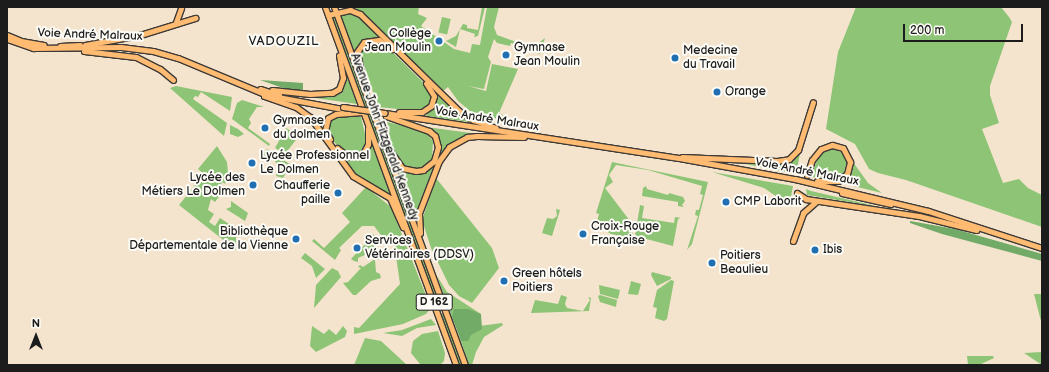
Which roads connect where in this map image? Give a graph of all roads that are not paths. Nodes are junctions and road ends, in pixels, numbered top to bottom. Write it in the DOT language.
graph roads {
  1 [pos="325,7"];
  2 [pos="181,8"];
  3 [pos="335,9"];
  4 [pos="328,15"];
  5 [pos="195,18"];
  6 [pos="176,22"];
  7 [pos="334,30"];
  8 [pos="7,34"];
  9 [pos="7,39"];
  10 [pos="85,45"];
  11 [pos="67,49"];
  12 [pos="178,56"];
  13 [pos="210,69"];
  14 [pos="173,80"];
  15 [pos="249,88"];
  16 [pos="260,88"];
  17 [pos="367,96"];
  18 [pos="813,102"];
  19 [pos="342,108"];
  20 [pos="363,112"];
  21 [pos="385,114"];
  22 [pos="367,119"];
  23 [pos="524,136"];
  24 [pos="385,143"];
  25 [pos="679,158"];
  26 [pos="807,175"];
  27 [pos="791,180"];
  28 [pos="810,182"];
  29 [pos="797,192"];
  30 [pos="820,201"];
  31 [pos="1005,236"];
  32 [pos="410,239"];
  33 [pos="794,241"];
  34 [pos="422,244"];
  35 [pos="1042,248"];
  36 [pos="456,365"];
  37 [pos="465,365"];
  1 -- 4 [label="main road, Avenue John Fitzgerald Kennedy / D 162"];
  2 -- 6 [label="main road"];
  3 -- 4 [label="main road"];
  3 -- 17 [label="main road, Avenue John Fitzgerald Kennedy / D 162"];
  3 -- 23 [label="main road"];
  4 -- 7 [label="main road, Avenue John Fitzgerald Kennedy / D 162"];
  5 -- 6 [label="main road"];
  6 -- 10 [label="main road"];
  7 -- 16 [label="main road"];
  7 -- 22 [label="main road, Avenue John Fitzgerald Kennedy / D 162"];
  8 -- 10 [label="main road, Voie André Malraux"];
  9 -- 11 [label="main road, Voie André Malraux"];
  10 -- 12 [label="main road, Voie André Malraux"];
  11 -- 12 [label="main road, Voie André Malraux"];
  11 -- 14 [label="main road"];
  12 -- 13 [label="main road, Voie André Malraux"];
  13 -- 15 [label="main road, Voie André Malraux"];
  13 -- 16 [label="main road, Voie André Malraux"];
  15 -- 19 [label="main road, Voie André Malraux"];
  15 -- 32 [label="main road"];
  16 -- 19 [label="main road, Voie André Malraux"];
  17 -- 21 [label="main road"];
  17 -- 24 [label="main road, Avenue John Fitzgerald Kennedy / D 162"];
  18 -- 25 [label="main road"];
  19 -- 20 [label="main road, Voie André Malraux, bridge"];
  19 -- 21 [label="main road, Voie André Malraux, bridge"];
  20 -- 21 [label="main road, Voie André Malraux, bridge"];
  20 -- 22 [label="main road"];
  21 -- 23 [label="main road, Voie André Malraux"];
  21 -- 24 [label="main road"];
  22 -- 32 [label="main road, Avenue John Fitzgerald Kennedy / D 162"];
  23 -- 25 [label="main road, Voie André Malraux"];
  23 -- 27 [label="main road, Voie André Malraux"];
  23 -- 34 [label="main road"];
  24 -- 34 [label="main road, Avenue John Fitzgerald Kennedy / D 162"];
  25 -- 27 [label="main road, Voie André Malraux"];
  26 -- 28 [label="main road"];
  27 -- 28 [label="main road, Voie André Malraux"];
  28 -- 31 [label="main road, Voie André Malraux"];
  29 -- 30 [label="main road"];
  30 -- 31 [label="main road"];
  30 -- 33 [label="main road"];
  31 -- 35 [label="main road, Voie André Malraux"];
  32 -- 36 [label="main road, Avenue John Fitzgerald Kennedy / D 162"];
  34 -- 37 [label="main road, Avenue John Fitzgerald Kennedy / D 162"];
}
